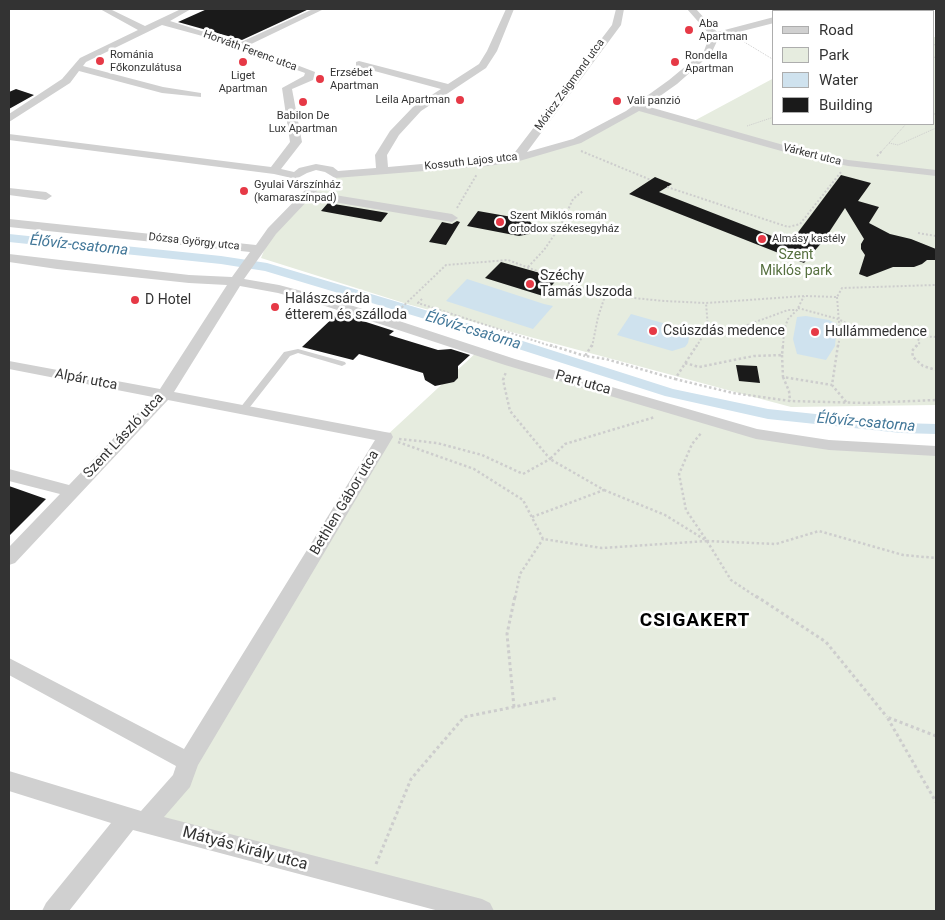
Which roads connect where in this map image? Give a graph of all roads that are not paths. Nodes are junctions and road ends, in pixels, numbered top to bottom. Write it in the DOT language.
graph roads {
  1 [pos="104,9"];
  2 [pos="187,9"];
  3 [pos="320,9"];
  4 [pos="510,9"];
  5 [pos="620,9"];
  6 [pos="690,9"];
  7 [pos="772,20"];
  8 [pos="160,21"];
  9 [pos="144,29"];
  10 [pos="715,35"];
  11 [pos="238,46"];
  12 [pos="359,64"];
  13 [pos="77,67"];
  14 [pos="450,88"];
  15 [pos="197,95"];
  16 [pos="640,108"];
  17 [pos="9,119"];
  18 [pos="9,136"];
  19 [pos="516,159"];
  20 [pos="382,170"];
  21 [pos="274,171"];
  22 [pos="936,173"];
  23 [pos="335,175"];
  24 [pos="296,176"];
  25 [pos="311,190"];
  26 [pos="9,191"];
  27 [pos="46,196"];
  28 [pos="452,218"];
  29 [pos="9,223"];
  30 [pos="258,250"];
  31 [pos="9,258"];
  32 [pos="237,278"];
  33 [pos="342,364"];
  34 [pos="9,365"];
  35 [pos="164,395"];
  36 [pos="243,410"];
  37 [pos="385,437"];
  38 [pos="936,451"];
  39 [pos="9,475"];
  40 [pos="73,492"];
  41 [pos="9,558"];
  42 [pos="9,666"];
  43 [pos="188,762"];
  44 [pos="9,781"];
  45 [pos="137,820"];
  46 [pos="54,911"];
  47 [pos="482,911"];
  1 -- 9 [label="street"];
  2 -- 8 [label="street"];
  3 -- 11 [label="street"];
  4 -- 14 [label="street"];
  5 -- 19 [label="street, Móricz Zsigmond utca"];
  6 -- 10 [label="street"];
  7 -- 10 [label="street"];
  8 -- 9 [label="street"];
  8 -- 11 [label="street, Horváth Ferenc utca"];
  9 -- 13 [label="street"];
  10 -- 16 [label="street, Kossuth Lajos utca"];
  11 -- 21 [label="street, Horváth Ferenc utca"];
  12 -- 14 [label="street"];
  13 -- 15 [label="street"];
  13 -- 17 [label="street"];
  14 -- 20 [label="street"];
  16 -- 19 [label="street, Kossuth Lajos utca"];
  16 -- 22 [label="street, Várkert utca"];
  18 -- 21 [label="street"];
  19 -- 20 [label="street, Kossuth Lajos utca"];
  20 -- 23 [label="street, Kossuth Lajos utca"];
  21 -- 24 [label="street"];
  23 -- 24 [label="street"];
  23 -- 25 [label="street"];
  24 -- 25 [label="street"];
  25 -- 28 [label="street"];
  25 -- 30 [label="street"];
  26 -- 27 [label="street"];
  29 -- 30 [label="street, Dózsa György utca"];
  30 -- 32 [label="street, Szent László utca"];
  31 -- 32 [label="street"];
  32 -- 35 [label="street, Szent László utca"];
  32 -- 38 [label="street, Part utca"];
  33 -- 36 [label="lane"];
  34 -- 35 [label="street, Alpár utca"];
  35 -- 36 [label="street, Bethlen Gábor utca"];
  35 -- 40 [label="street, Szent László utca"];
  36 -- 37 [label="street, Bethlen Gábor utca"];
  37 -- 43 [label="street, Bethlen Gábor utca"];
  39 -- 40 [label="street"];
  40 -- 41 [label="street, Szent László utca"];
  42 -- 43 [label="street"];
  43 -- 45 [label="street, Bethlen Gábor utca"];
  44 -- 45 [label="street, Mátyás király utca"];
  45 -- 46 [label="street, Bethlen Gábor utca"];
  45 -- 47 [label="street, Mátyás király utca"];
}
